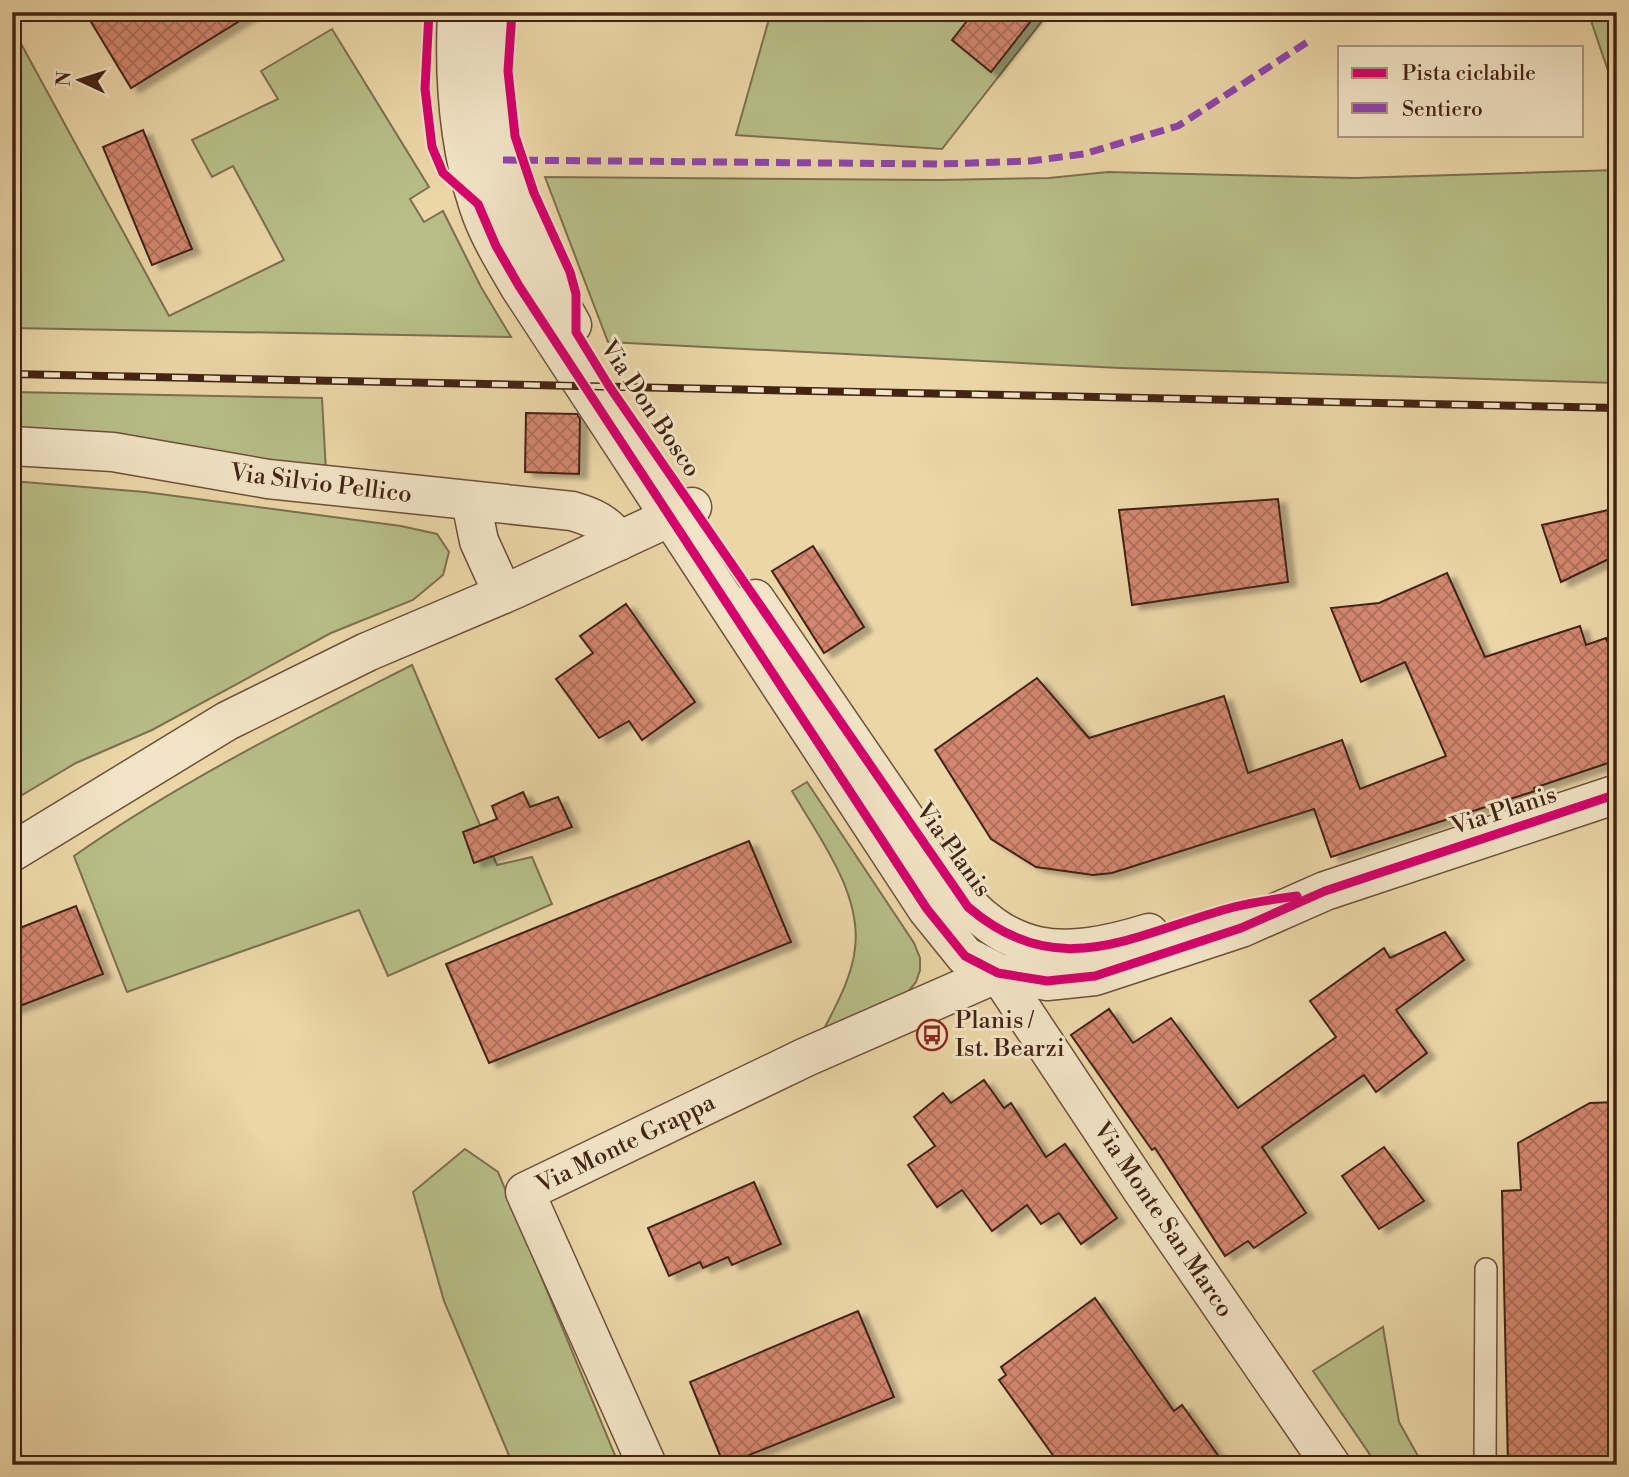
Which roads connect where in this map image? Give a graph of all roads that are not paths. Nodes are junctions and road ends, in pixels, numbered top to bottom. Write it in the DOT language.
graph roads {
  1 [pos="457,12"];
  2 [pos="488,12"];
  3 [pos="12,446"];
  4 [pos="471,502"];
  5 [pos="682,512"];
  6 [pos="619,541"];
  7 [pos="503,594"];
  8 [pos="1617,794"];
  9 [pos="12,852"];
  10 [pos="1006,956"];
  11 [pos="1486,1269"];
  12 [pos="646,1465"];
  13 [pos="1331,1465"];
  14 [pos="1485,1465"];
  1 -- 5 [label="street, Via Don Bosco"];
  2 -- 5 [label="street, Via Don Bosco"];
  3 -- 4 [label="street, Via Silvio Pellico"];
  4 -- 6 [label="street, Via Silvio Pellico"];
  4 -- 7 [label="street"];
  5 -- 6 [label="street"];
  5 -- 10 [label="street, Via Planis"];
  6 -- 7 [label="street"];
  7 -- 9 [label="street"];
  8 -- 10 [label="street, Via Planis"];
  10 -- 12 [label="street, Via Monte Grappa"];
  10 -- 13 [label="street, Via Monte San Marco"];
  11 -- 14 [label="lane"];
}
